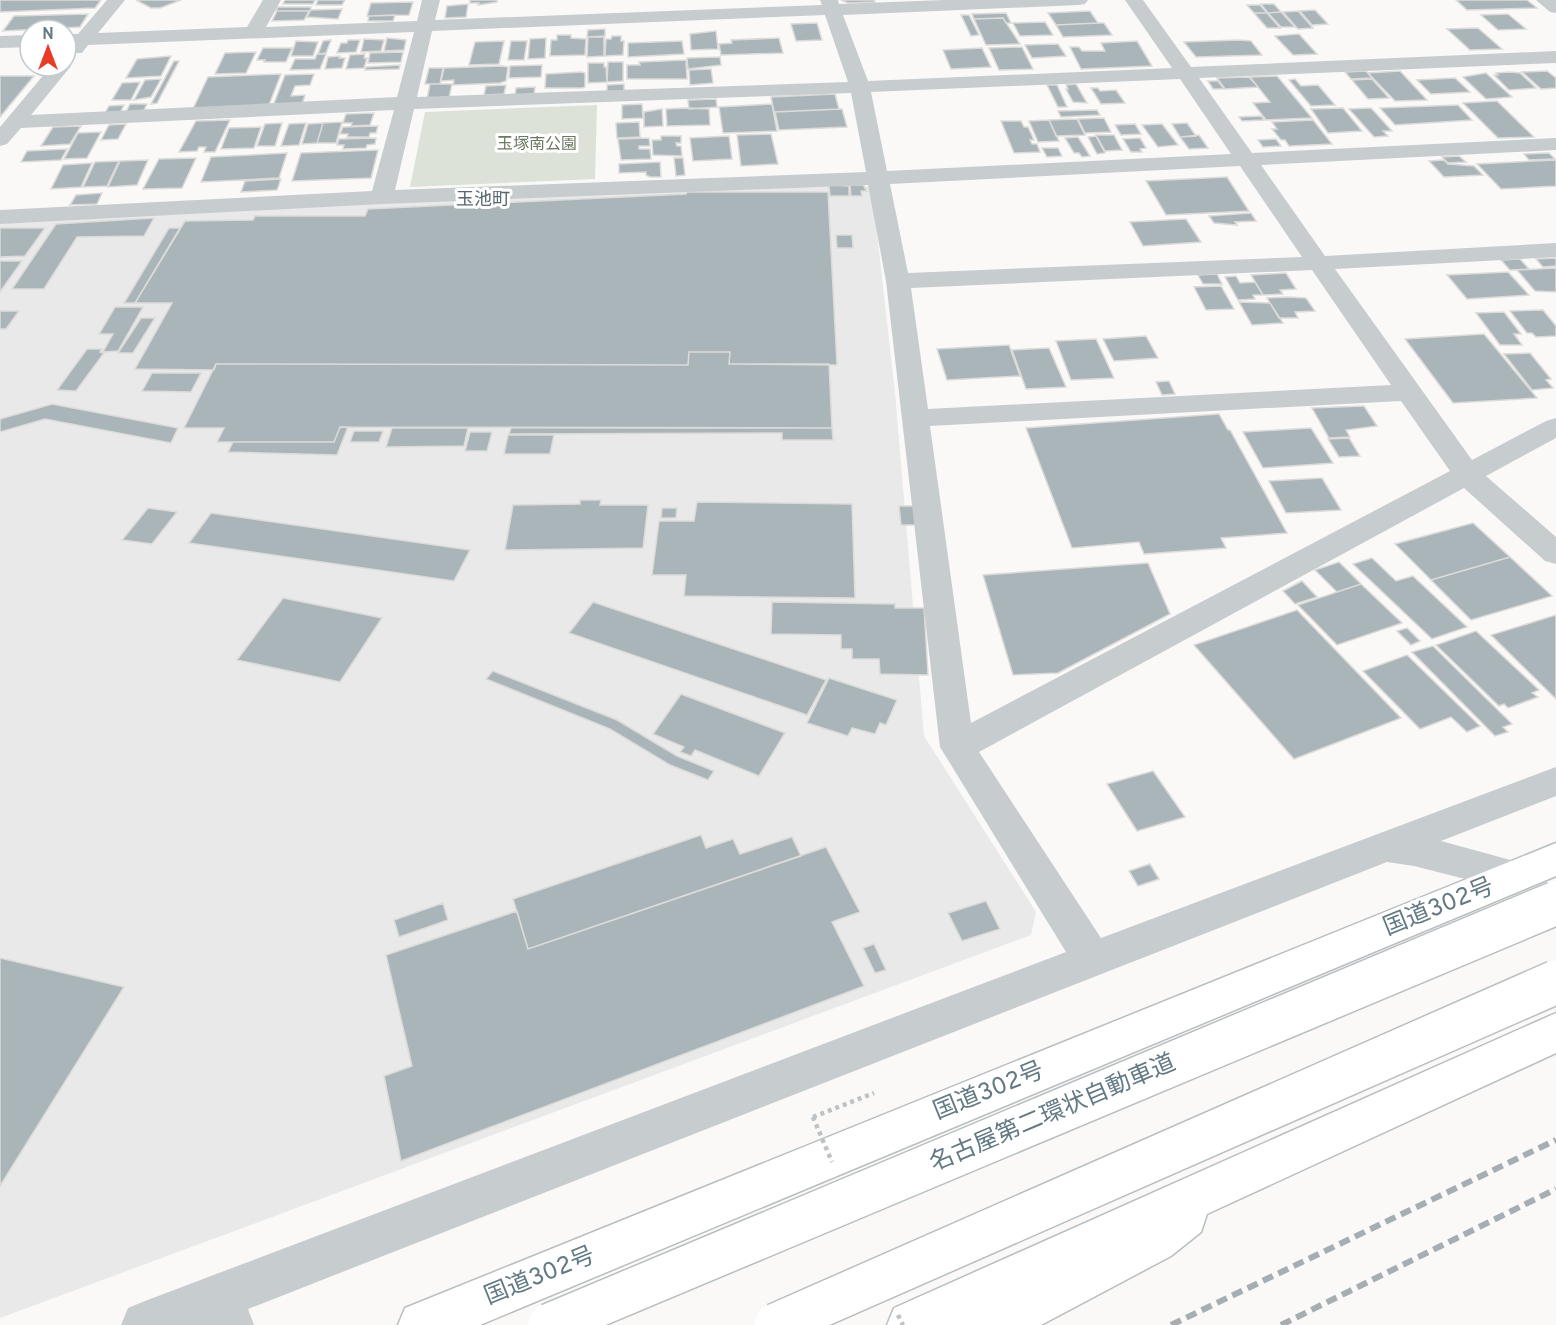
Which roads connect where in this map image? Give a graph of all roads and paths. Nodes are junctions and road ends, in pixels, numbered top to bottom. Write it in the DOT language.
graph roads {
  1 [pos="116,0"];
  2 [pos="272,0"];
  3 [pos="431,0"];
  4 [pos="1079,0"];
  5 [pos="1134,0"];
  6 [pos="1545,0"];
  7 [pos="831,5"];
  8 [pos="1556,8"];
  9 [pos="425,26"];
  10 [pos="253,33"];
  11 [pos="78,36"];
  12 [pos="78,40"];
  13 [pos="18,41"];
  14 [pos="0,42"];
  15 [pos="1556,57"];
  16 [pos="1185,73"];
  17 [pos="51,78"];
  18 [pos="860,87"];
  19 [pos="405,103"];
  20 [pos="16,122"];
  21 [pos="0,140"];
  22 [pos="1556,144"];
  23 [pos="1245,158"];
  24 [pos="879,177"];
  25 [pos="382,197"];
  26 [pos="0,217"];
  27 [pos="1556,250"];
  28 [pos="1319,263"];
  29 [pos="898,281"];
  30 [pos="1410,392"];
  31 [pos="915,418"];
  32 [pos="1556,427"];
  33 [pos="1468,476"];
  34 [pos="1556,554"];
  35 [pos="957,747"];
  36 [pos="1556,781"];
  37 [pos="1383,848"];
  38 [pos="1556,859"];
  39 [pos="1516,876"];
  40 [pos="1556,903"];
  41 [pos="1093,960"];
  42 [pos="1556,982"];
  43 [pos="1556,1032"];
  44 [pos="1234,1179"];
  45 [pos="151,1323"];
  46 [pos="230,1325"];
  47 [pos="422,1325"];
  48 [pos="550,1325"];
  49 [pos="776,1325"];
  50 [pos="911,1325"];
  51 [pos="991,1325"];
  1 -- 11 [label="street"];
  2 -- 10 [label="street"];
  3 -- 9 [label="street"];
  4 -- 7 [label="street"];
  5 -- 16 [label="street"];
  6 -- 8 [label="street"];
  7 -- 9 [label="street"];
  7 -- 18 [label="street"];
  9 -- 10 [label="street"];
  9 -- 19 [label="street"];
  10 -- 12 [label="street"];
  13 -- 14 [label="street"];
  15 -- 16 [label="street"];
  16 -- 18 [label="street"];
  16 -- 23 [label="street"];
  17 -- 20 [label="street"];
  18 -- 19 [label="street"];
  18 -- 24 [label="street"];
  19 -- 20 [label="street"];
  19 -- 25 [label="street"];
  20 -- 21 [label="street"];
  22 -- 23 [label="street"];
  23 -- 24 [label="street"];
  23 -- 28 [label="street"];
  24 -- 25 [label="street"];
  24 -- 29 [label="street"];
  25 -- 26 [label="street"];
  27 -- 28 [label="street"];
  28 -- 29 [label="street"];
  28 -- 30 [label="street"];
  29 -- 31 [label="street"];
  30 -- 31 [label="street"];
  30 -- 33 [label="street"];
  31 -- 35 [label="street"];
  32 -- 33 [label="street"];
  33 -- 34 [label="street"];
  33 -- 35 [label="street"];
  35 -- 41 [label="street"];
  36 -- 37 [label="street"];
  37 -- 39 [label="street"];
  37 -- 41 [label="street"];
  38 -- 39 [label="highway, 国道302号"];
  39 -- 47 [label="highway, 国道302号"];
  40 -- 48 [label="highway, 名古屋第二環状自動車道, bridge"];
  41 -- 45 [label="street"];
  42 -- 49 [label="highway, bridge"];
  43 -- 44 [label="highway"];
  44 -- 50 [label="highway"];
  44 -- 51 [label="highway"];
  45 -- 46 [label="street"];
}
